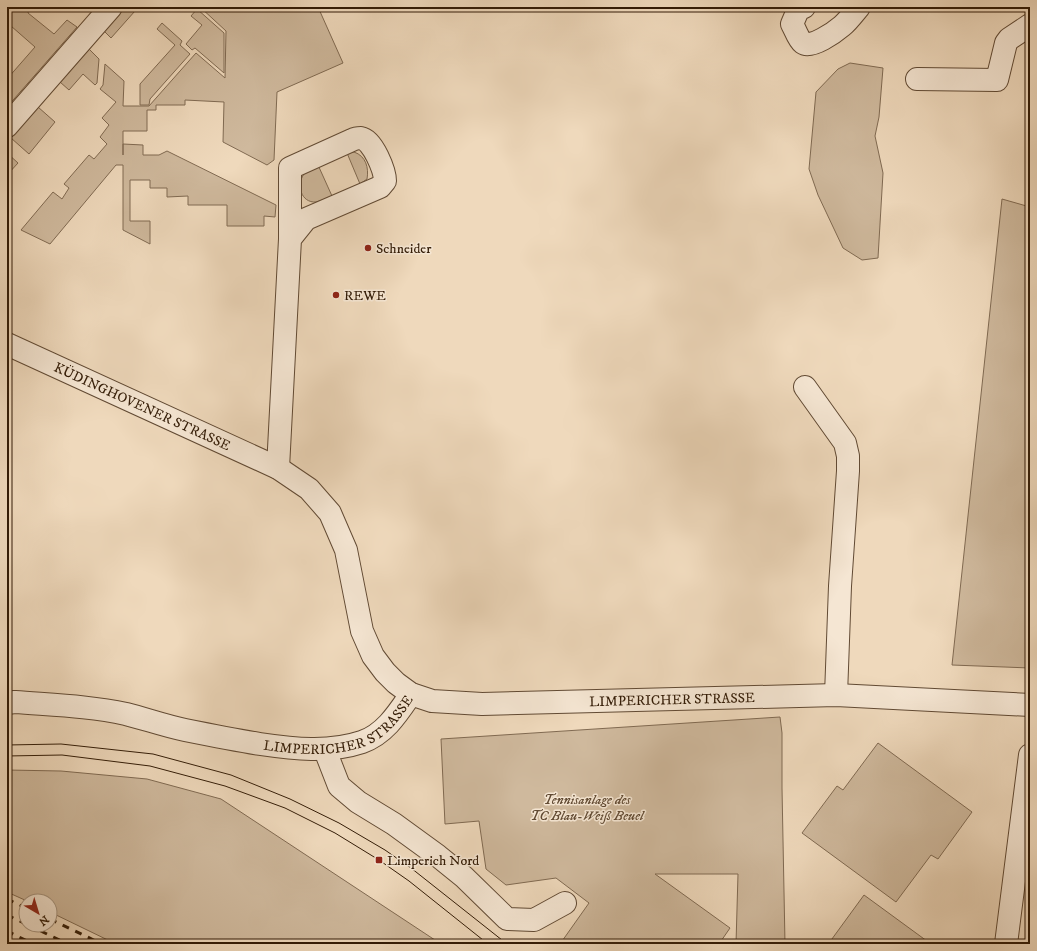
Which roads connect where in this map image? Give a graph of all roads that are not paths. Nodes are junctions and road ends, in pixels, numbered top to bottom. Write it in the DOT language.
graph roads {
  1 [pos="111,7"];
  2 [pos="804,7"];
  3 [pos="859,7"];
  4 [pos="1030,25"];
  5 [pos="917,79"];
  6 [pos="7,126"];
  7 [pos="290,239"];
  8 [pos="7,344"];
  9 [pos="805,387"];
  10 [pos="278,468"];
  11 [pos="411,694"];
  12 [pos="836,695"];
  13 [pos="7,703"];
  14 [pos="1030,705"];
  15 [pos="325,750"];
  16 [pos="1030,756"];
  17 [pos="565,903"];
  18 [pos="1006,944"];
  1 -- 6 [label="street"];
  2 -- 3 [label="street"];
  4 -- 5 [label="street"];
  7 -- 7 [label="street"];
  7 -- 10 [label="street"];
  8 -- 10 [label="street, KÜDINGHOVENER STRASSE"];
  9 -- 12 [label="street"];
  10 -- 11 [label="street, KÜDINGHOVENER STRASSE"];
  11 -- 12 [label="street, LIMPERICHER STRASSE"];
  11 -- 15 [label="street, LIMPERICHER STRASSE"];
  12 -- 14 [label="street, LIMPERICHER STRASSE"];
  13 -- 15 [label="street, LIMPERICHER STRASSE"];
  15 -- 17 [label="street"];
  16 -- 18 [label="street"];
}
